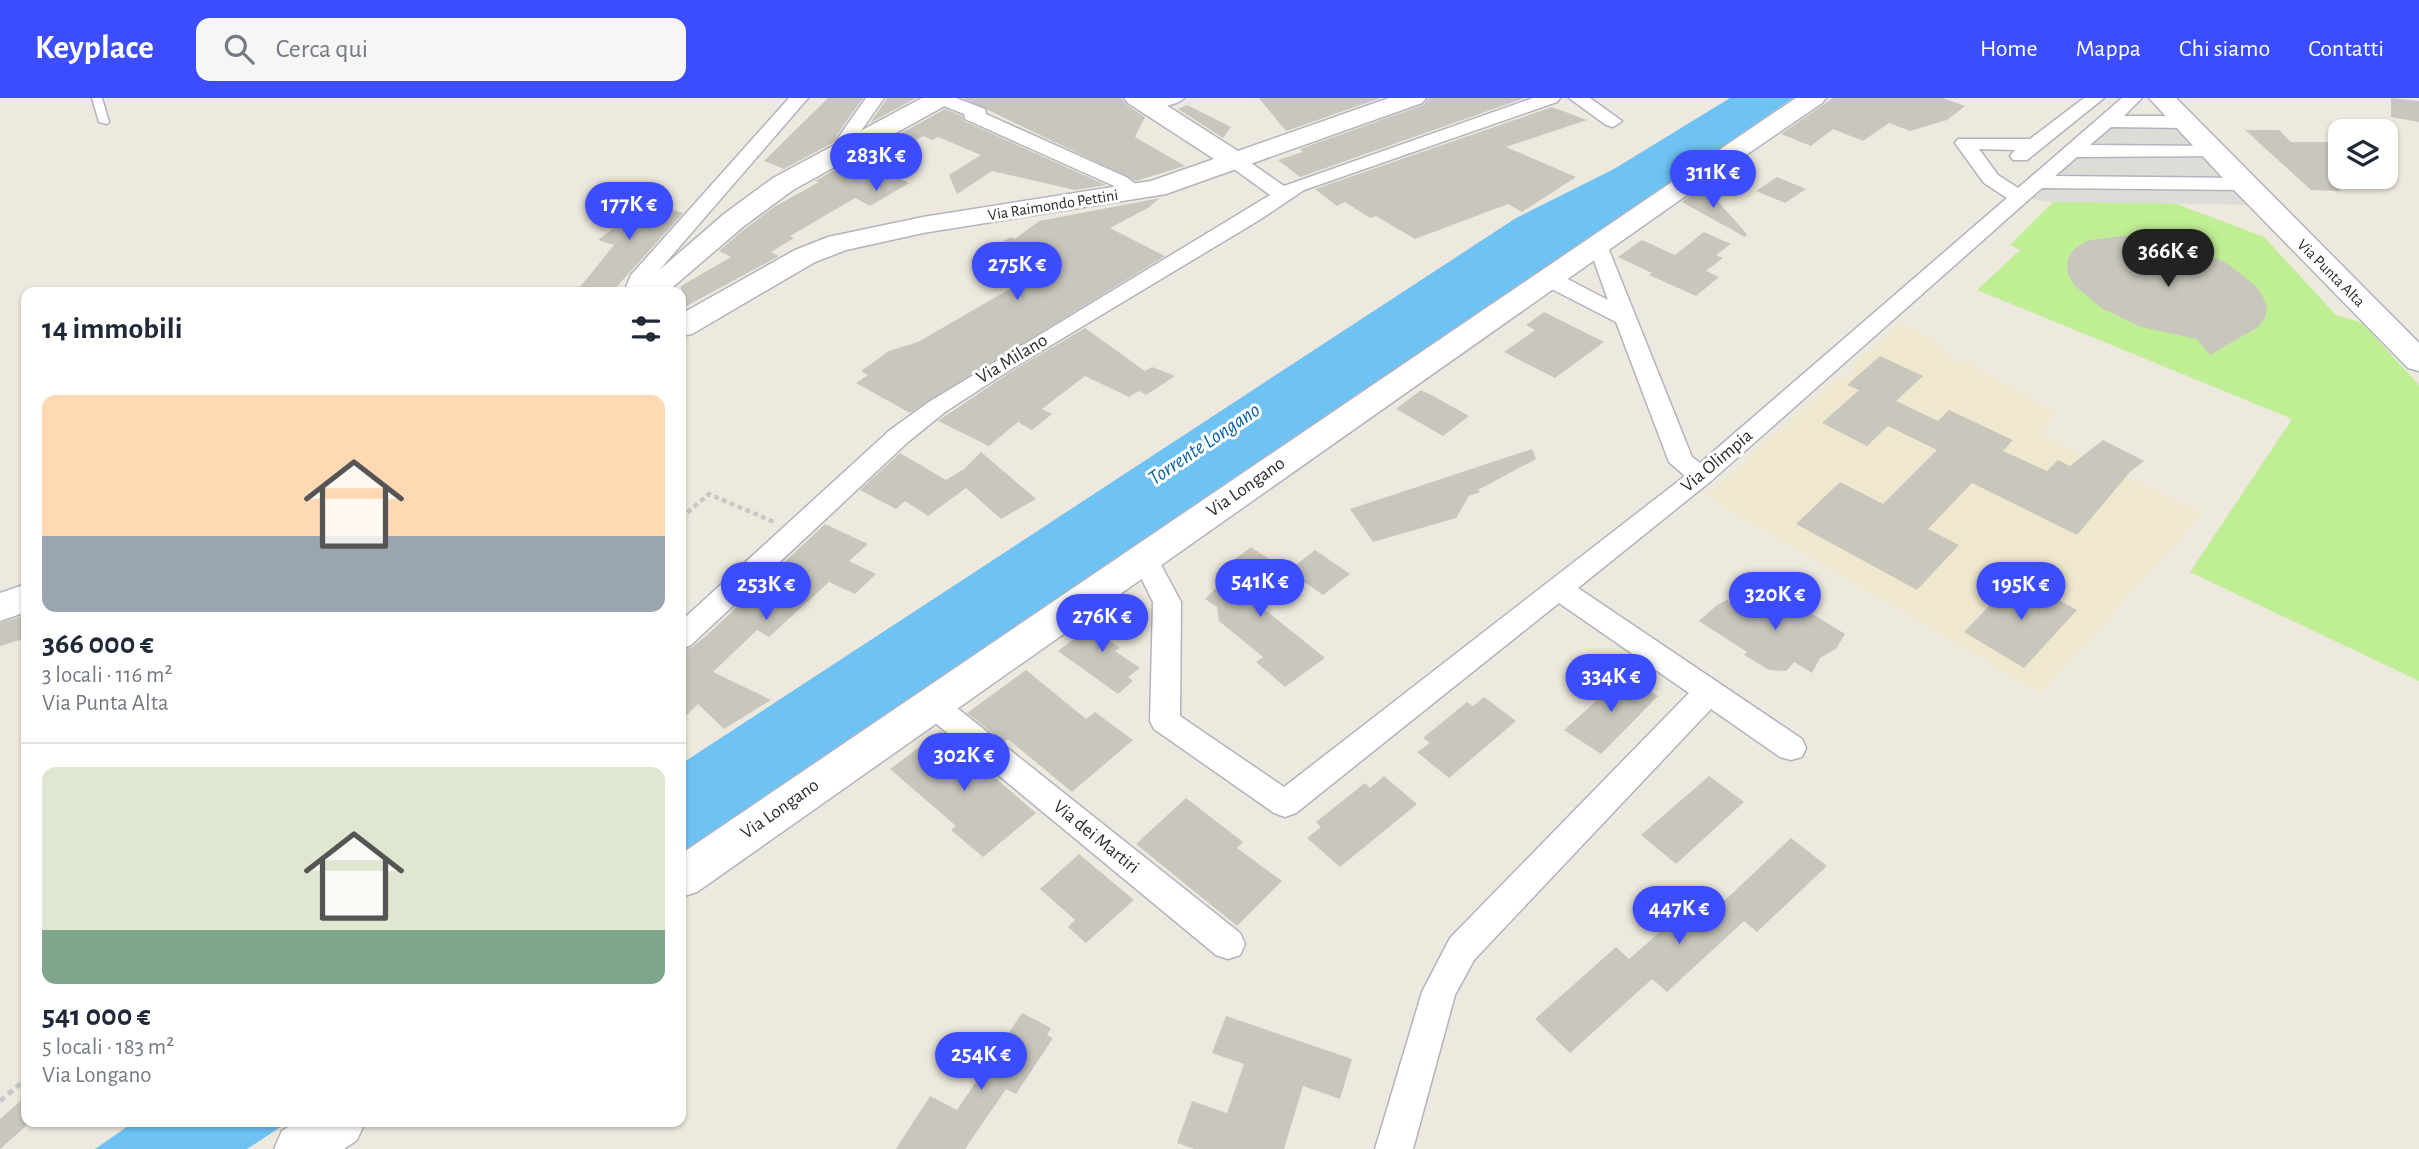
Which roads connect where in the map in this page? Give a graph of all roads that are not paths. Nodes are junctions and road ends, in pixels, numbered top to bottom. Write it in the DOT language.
graph roads {
  1 [pos="97,98"];
  2 [pos="799,98"];
  3 [pos="875,98"];
  4 [pos="1175,98"];
  5 [pos="1413,98"];
  6 [pos="1551,98"];
  7 [pos="1578,98"];
  8 [pos="1813,98"];
  9 [pos="2095,98"];
  10 [pos="2133,98"];
  11 [pos="2162,98"];
  12 [pos="945,100"];
  13 [pos="1141,100"];
  14 [pos="1613,121"];
  15 [pos="104,122"];
  16 [pos="2099,127"];
  17 [pos="2034,145"];
  18 [pos="847,148"];
  19 [pos="2214,152"];
  20 [pos="1234,160"];
  21 [pos="2045,174"];
  22 [pos="1991,179"];
  23 [pos="1137,192"];
  24 [pos="1283,195"];
  25 [pos="1598,244"];
  26 [pos="1548,278"];
  27 [pos="637,287"];
  28 [pos="655,287"];
  29 [pos="1626,318"];
  30 [pos="686,324"];
  31 [pos="2419,361"];
  32 [pos="1702,475"];
  33 [pos="1144,557"];
  34 [pos="1558,588"];
  35 [pos="21,600"];
  36 [pos="0,607"];
  37 [pos="686,633"];
  38 [pos="1709,692"];
  39 [pos="932,704"];
  40 [pos="1791,748"];
  41 [pos="686,875"];
  42 [pos="1228,944"];
  43 [pos="332,1127"];
  44 [pos="300,1149"];
  45 [pos="1394,1149"];
  1 -- 15 [label="lane"];
  2 -- 27 [label="street"];
  3 -- 18 [label="street"];
  4 -- 13 [label="street"];
  5 -- 20 [label="street, Via Raimondo Pettini"];
  6 -- 24 [label="street, Via Milano"];
  7 -- 14 [label="street"];
  8 -- 25 [label="street, Via Longano"];
  9 -- 17 [label="street"];
  10 -- 16 [label="street, Via Olimpia"];
  11 -- 19 [label="street, Via Punta Alta"];
  12 -- 18 [label="street"];
  12 -- 23 [label="street"];
  13 -- 20 [label="street"];
  16 -- 19 [label="street"];
  16 -- 21 [label="street, Via Olimpia"];
  17 -- 22 [label="street"];
  17 -- 22 [label="street"];
  18 -- 28 [label="street"];
  19 -- 21 [label="street"];
  19 -- 21 [label="street"];
  19 -- 31 [label="street, Via Punta Alta"];
  20 -- 23 [label="street, Via Raimondo Pettini"];
  20 -- 24 [label="street"];
  21 -- 22 [label="street"];
  21 -- 32 [label="street, Via Olimpia"];
  23 -- 30 [label="street, Via Raimondo Pettini"];
  24 -- 37 [label="street, Via Milano"];
  25 -- 26 [label="street, Via Longano"];
  25 -- 29 [label="street"];
  26 -- 29 [label="street"];
  26 -- 33 [label="street, Via Longano"];
  29 -- 32 [label="street"];
  32 -- 34 [label="street, Via Olimpia"];
  33 -- 34 [label="street, Via Olimpia"];
  33 -- 39 [label="street, Via Longano"];
  34 -- 38 [label="street"];
  35 -- 36 [label="street"];
  38 -- 40 [label="street"];
  38 -- 45 [label="street"];
  39 -- 41 [label="street, Via Longano"];
  39 -- 42 [label="street, Via dei Martiri"];
  43 -- 44 [label="street"];
}
